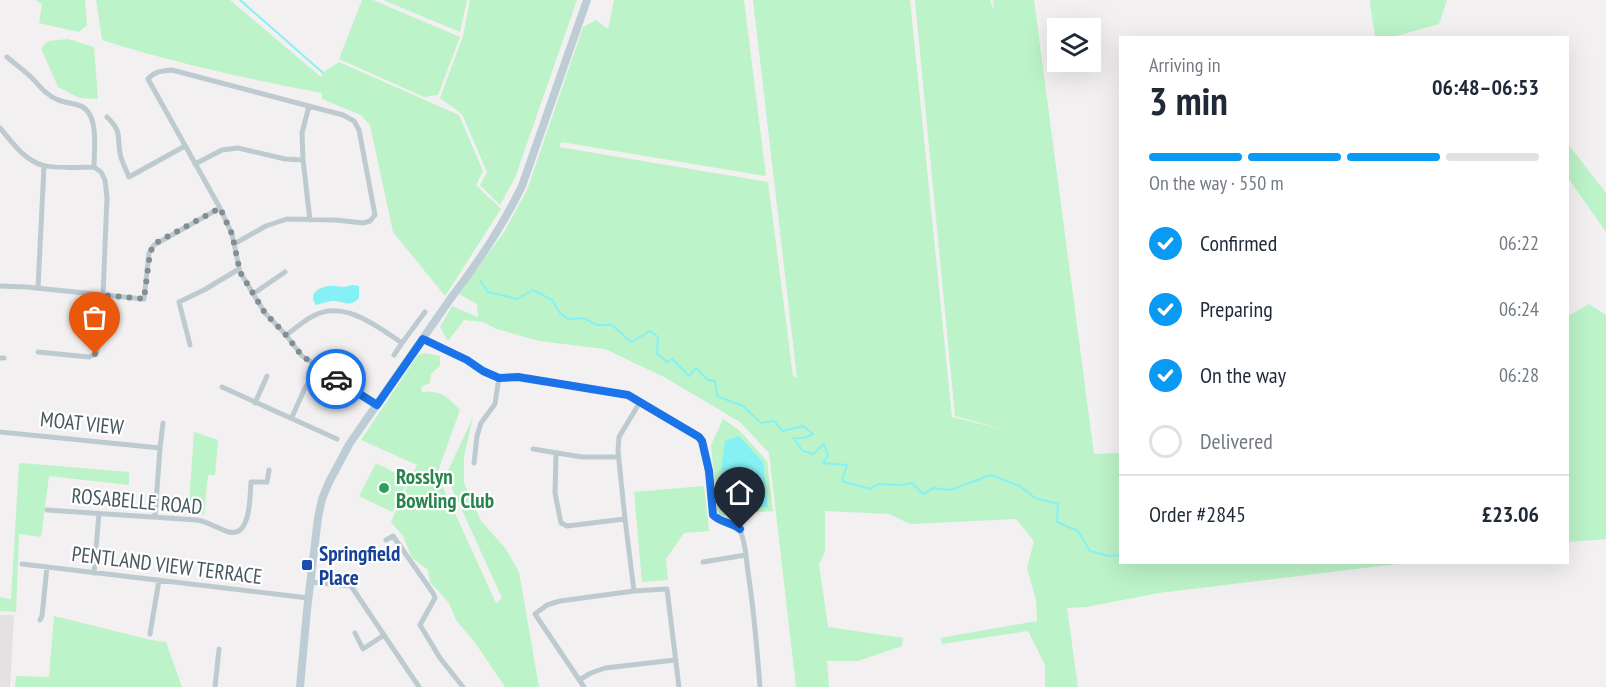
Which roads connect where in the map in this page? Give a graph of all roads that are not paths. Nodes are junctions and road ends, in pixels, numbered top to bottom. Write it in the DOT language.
graph roads {
  1 [pos="587,0"];
  2 [pos="7,57"];
  3 [pos="309,106"];
  4 [pos="107,117"];
  5 [pos="0,128"];
  6 [pos="185,146"];
  7 [pos="303,160"];
  8 [pos="195,164"];
  9 [pos="44,166"];
  10 [pos="94,167"];
  11 [pos="220,208"];
  12 [pos="310,220"];
  13 [pos="234,244"];
  14 [pos="239,269"];
  15 [pos="285,272"];
  16 [pos="0,286"];
  17 [pos="38,288"];
  18 [pos="253,294"];
  19 [pos="103,295"];
  20 [pos="425,312"];
  21 [pos="286,335"];
  22 [pos="423,339"];
  23 [pos="402,343"];
  24 [pos="190,345"];
  25 [pos="38,352"];
  26 [pos="394,355"];
  27 [pos="318,367"];
  28 [pos="267,376"];
  29 [pos="499,378"];
  30 [pos="222,387"];
  31 [pos="640,402"];
  32 [pos="255,403"];
  33 [pos="377,405"];
  34 [pos="292,417"];
  35 [pos="163,423"];
  36 [pos="0,432"];
  37 [pos="337,439"];
  38 [pos="160,448"];
  39 [pos="533,449"];
  40 [pos="556,453"];
  41 [pos="619,457"];
  42 [pos="474,463"];
  43 [pos="268,470"];
  44 [pos="47,510"];
  45 [pos="99,513"];
  46 [pos="155,518"];
  47 [pos="625,519"];
  48 [pos="386,540"];
  49 [pos="746,555"];
  50 [pos="703,561"];
  51 [pos="22,564"];
  52 [pos="47,567"];
  53 [pos="94,573"];
  54 [pos="159,580"];
  55 [pos="310,582"];
  56 [pos="634,591"];
  57 [pos="308,598"];
  58 [pos="40,620"];
  59 [pos="355,633"];
  60 [pos="150,634"];
  61 [pos="384,635"];
  62 [pos="219,649"];
  63 [pos="675,660"];
  64 [pos="579,680"];
  65 [pos="215,687"];
  66 [pos="300,687"];
  67 [pos="419,687"];
  68 [pos="463,687"];
  69 [pos="584,687"];
  70 [pos="679,687"];
  71 [pos="760,687"];
  1 -- 22 [label="main road"];
  2 -- 10 [label="street"];
  3 -- 6 [label="street"];
  3 -- 7 [label="street"];
  3 -- 12 [label="street"];
  4 -- 6 [label="street"];
  5 -- 9 [label="street"];
  6 -- 8 [label="street"];
  7 -- 8 [label="street"];
  7 -- 12 [label="street"];
  8 -- 11 [label="street"];
  9 -- 10 [label="street"];
  9 -- 17 [label="street"];
  10 -- 19 [label="street"];
  11 -- 13 [label="street"];
  11 -- 19 [label="street"];
  12 -- 13 [label="street"];
  13 -- 14 [label="street"];
  14 -- 18 [label="street"];
  14 -- 24 [label="street"];
  15 -- 18 [label="street"];
  16 -- 17 [label="street"];
  17 -- 19 [label="street"];
  18 -- 21 [label="street"];
  19 -- 25 [label="street"];
  20 -- 23 [label="street"];
  21 -- 23 [label="street"];
  21 -- 27 [label="street"];
  22 -- 29 [label="street"];
  22 -- 33 [label="main road"];
  23 -- 26 [label="street"];
  27 -- 33 [label="street"];
  27 -- 34 [label="street"];
  28 -- 32 [label="street"];
  29 -- 31 [label="street"];
  29 -- 42 [label="street"];
  30 -- 32 [label="street"];
  31 -- 41 [label="street"];
  31 -- 49 [label="street"];
  32 -- 34 [label="street"];
  33 -- 55 [label="main road"];
  34 -- 37 [label="street"];
  35 -- 38 [label="street"];
  36 -- 38 [label="street, MOAT VIEW"];
  38 -- 46 [label="street"];
  39 -- 40 [label="street"];
  40 -- 41 [label="street"];
  40 -- 47 [label="street"];
  41 -- 47 [label="street"];
  43 -- 46 [label="street, ROSABELLE ROAD"];
  44 -- 45 [label="street, ROSABELLE ROAD"];
  45 -- 46 [label="street, ROSABELLE ROAD"];
  45 -- 53 [label="street"];
  47 -- 56 [label="street"];
  48 -- 68 [label="street"];
  49 -- 50 [label="street"];
  49 -- 71 [label="street"];
  51 -- 52 [label="street, PENTLAND VIEW TERRACE"];
  52 -- 53 [label="street, PENTLAND VIEW TERRACE"];
  52 -- 58 [label="street"];
  53 -- 54 [label="street, PENTLAND VIEW TERRACE"];
  54 -- 57 [label="street, PENTLAND VIEW TERRACE"];
  54 -- 60 [label="street"];
  55 -- 57 [label="main road"];
  55 -- 61 [label="street"];
  56 -- 63 [label="street"];
  56 -- 64 [label="street"];
  57 -- 66 [label="main road"];
  59 -- 61 [label="street"];
  61 -- 67 [label="street"];
  62 -- 65 [label="street"];
  63 -- 64 [label="street"];
  63 -- 70 [label="street"];
  64 -- 69 [label="street"];
}
